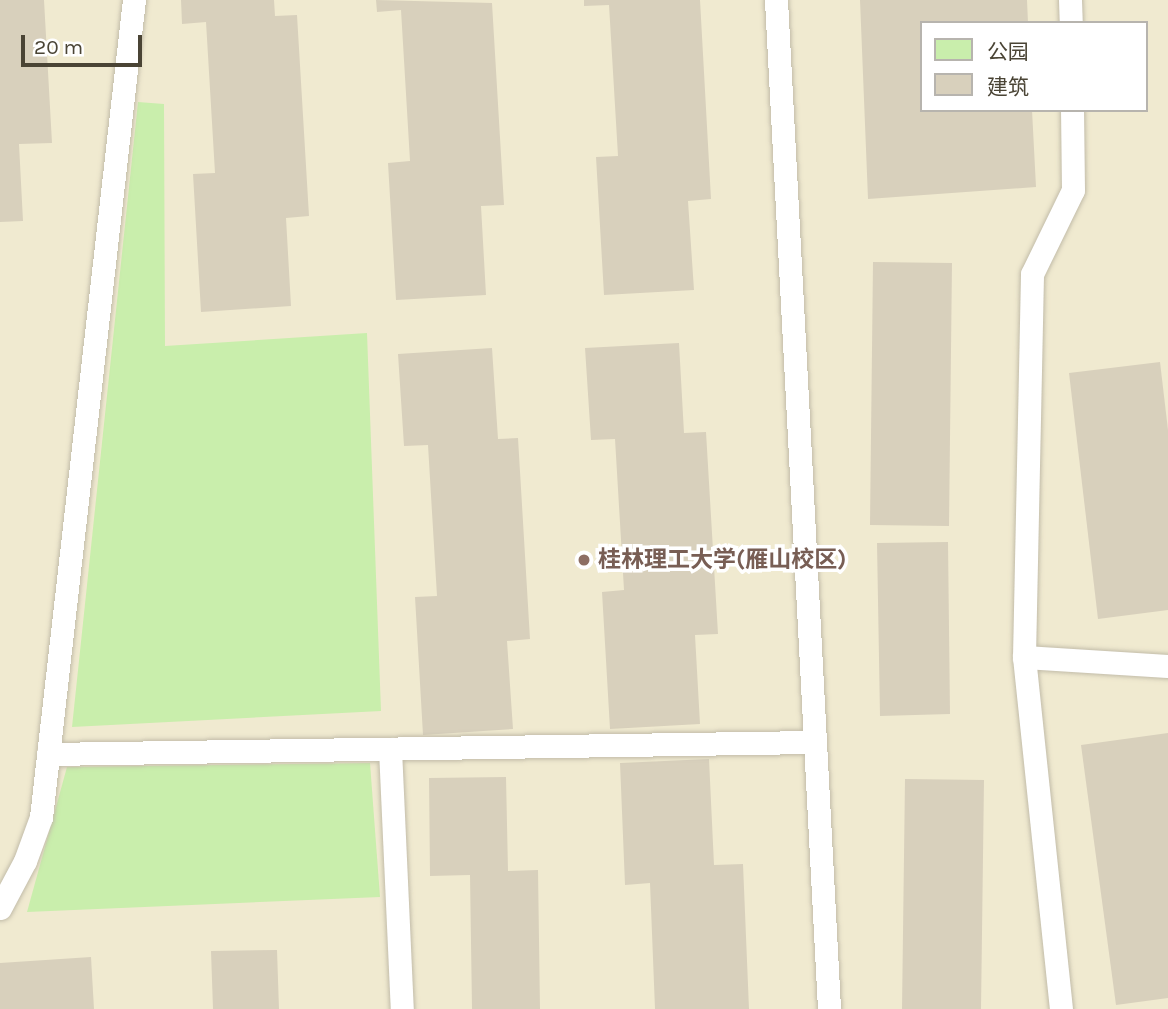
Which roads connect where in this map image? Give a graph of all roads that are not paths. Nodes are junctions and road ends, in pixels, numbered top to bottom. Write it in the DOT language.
graph roads {
  1 [pos="134,0"];
  2 [pos="776,0"];
  3 [pos="1070,0"];
  4 [pos="1071,21"];
  5 [pos="1072,112"];
  6 [pos="1024,657"];
  7 [pos="1168,666"];
  8 [pos="814,742"];
  9 [pos="390,749"];
  10 [pos="48,754"];
  11 [pos="0,908"];
  12 [pos="402,1009"];
  13 [pos="829,1009"];
  14 [pos="1060,1009"];
  1 -- 10 [label="lane"];
  2 -- 8 [label="lane"];
  3 -- 4 [label="lane"];
  5 -- 6 [label="lane"];
  6 -- 7 [label="lane"];
  6 -- 14 [label="lane"];
  8 -- 9 [label="lane"];
  8 -- 13 [label="lane"];
  9 -- 10 [label="lane"];
  9 -- 12 [label="lane"];
  10 -- 11 [label="lane"];
}
